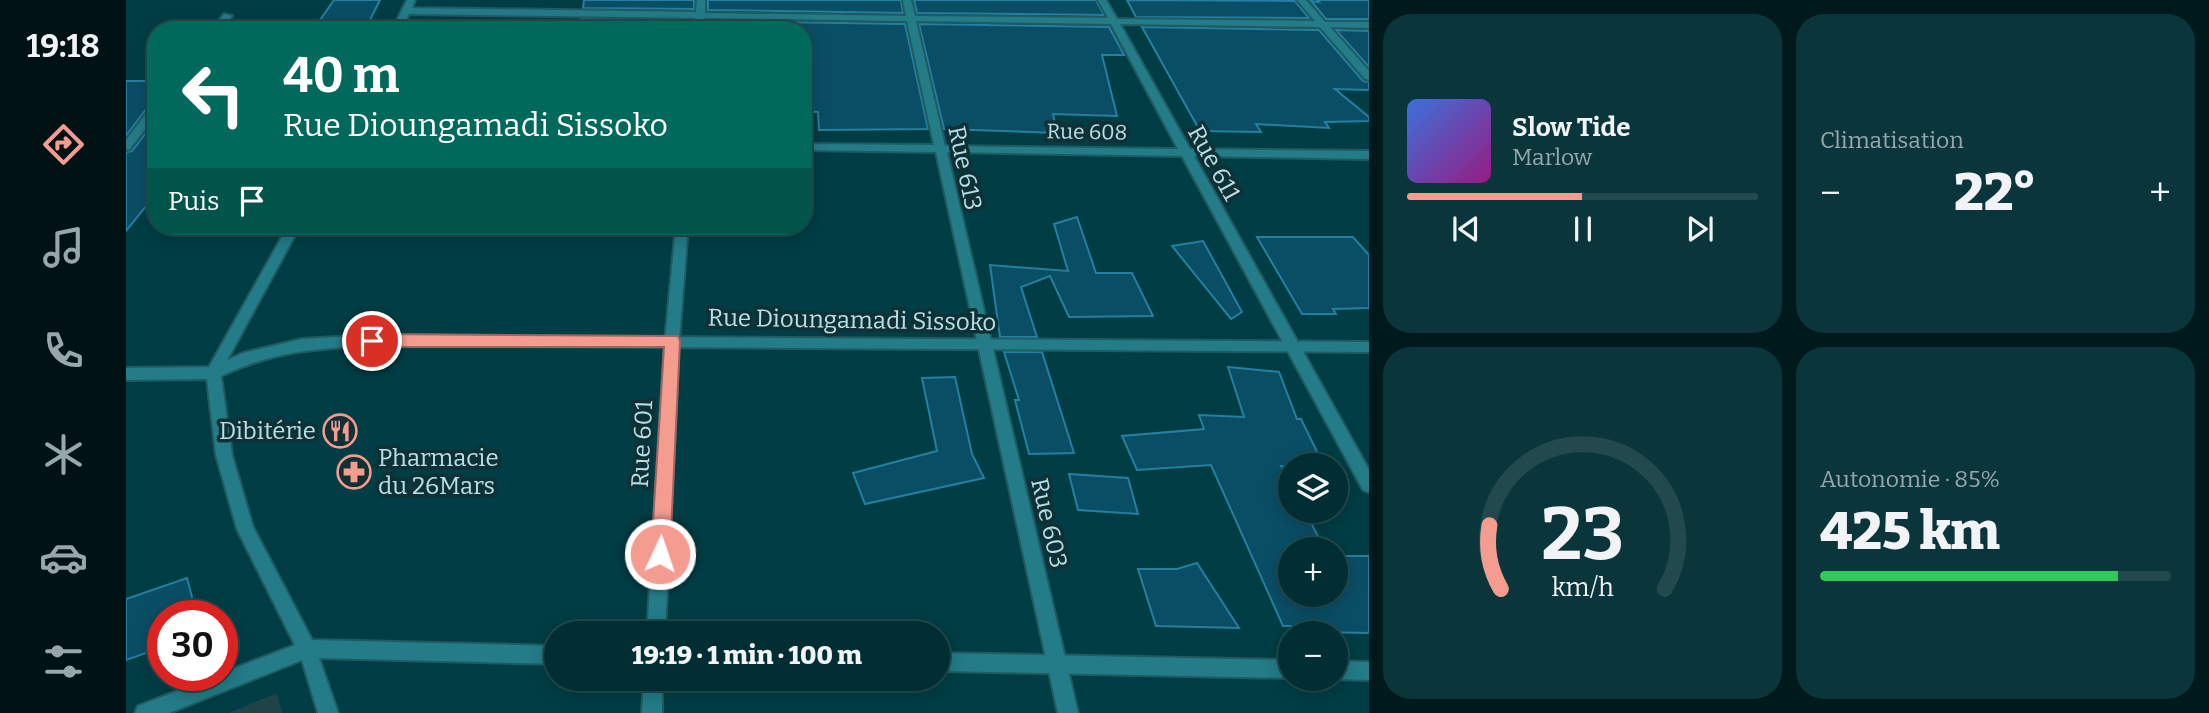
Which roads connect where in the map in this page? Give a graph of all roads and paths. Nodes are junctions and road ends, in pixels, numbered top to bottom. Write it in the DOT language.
graph roads {
  1 [pos="411,0"];
  2 [pos="701,0"];
  3 [pos="906,0"];
  4 [pos="1102,0"];
  5 [pos="1301,0"];
  6 [pos="406,10"];
  7 [pos="700,15"];
  8 [pos="227,16"];
  9 [pos="911,18"];
  10 [pos="223,21"];
  11 [pos="401,21"];
  12 [pos="700,21"];
  13 [pos="1114,22"];
  14 [pos="1323,24"];
  15 [pos="1369,25"];
  16 [pos="1369,77"];
  17 [pos="147,120"];
  18 [pos="126,147"];
  19 [pos="812,147"];
  20 [pos="940,148"];
  21 [pos="1185,154"];
  22 [pos="1369,155"];
  23 [pos="289,235"];
  24 [pos="681,235"];
  25 [pos="672,341"];
  26 [pos="983,344"];
  27 [pos="1290,346"];
  28 [pos="1369,347"];
  29 [pos="213,373"];
  30 [pos="126,374"];
  31 [pos="1369,485"];
  32 [pos="657,621"];
  33 [pos="307,649"];
  34 [pos="544,655"];
  35 [pos="950,663"];
  36 [pos="1057,665"];
  37 [pos="1278,669"];
  38 [pos="1348,670"];
  39 [pos="1369,671"];
  40 [pos="653,691"];
  41 [pos="145,713"];
  42 [pos="328,713"];
  43 [pos="652,713"];
  44 [pos="1068,713"];
  1 -- 6 [label="street"];
  2 -- 7 [label="street"];
  3 -- 9 [label="street, Rue 613"];
  4 -- 13 [label="street, Rue 611"];
  5 -- 14 [label="street"];
  6 -- 7 [label="street"];
  6 -- 11 [label="street"];
  7 -- 9 [label="street"];
  7 -- 12 [label="street"];
  8 -- 10 [label="street"];
  9 -- 13 [label="street"];
  9 -- 20 [label="street, Rue 613"];
  13 -- 14 [label="street"];
  13 -- 21 [label="street, Rue 611"];
  14 -- 15 [label="street"];
  14 -- 16 [label="street"];
  17 -- 18 [label="street"];
  19 -- 20 [label="street, Rue 608"];
  20 -- 21 [label="street, Rue 608"];
  20 -- 26 [label="street, Rue 613"];
  21 -- 22 [label="street, Rue 608"];
  21 -- 27 [label="street, Rue 611"];
  23 -- 29 [label="street"];
  24 -- 25 [label="street, Rue 601"];
  25 -- 26 [label="street, Rue Dioungamadi Sissoko"];
  25 -- 29 [label="street, Rue Dioungamadi Sissoko"];
  25 -- 32 [label="street, Rue 601"];
  26 -- 27 [label="street, Rue Dioungamadi Sissoko"];
  26 -- 36 [label="street, Rue 603"];
  27 -- 28 [label="street, Rue Dioungamadi Sissoko"];
  27 -- 31 [label="street, Rue 611"];
  29 -- 30 [label="street"];
  29 -- 33 [label="street"];
  33 -- 34 [label="street"];
  33 -- 41 [label="street"];
  33 -- 42 [label="street"];
  35 -- 36 [label="street"];
  36 -- 37 [label="street"];
  36 -- 44 [label="street, Rue 603"];
  38 -- 39 [label="street"];
  40 -- 43 [label="street"];
}
